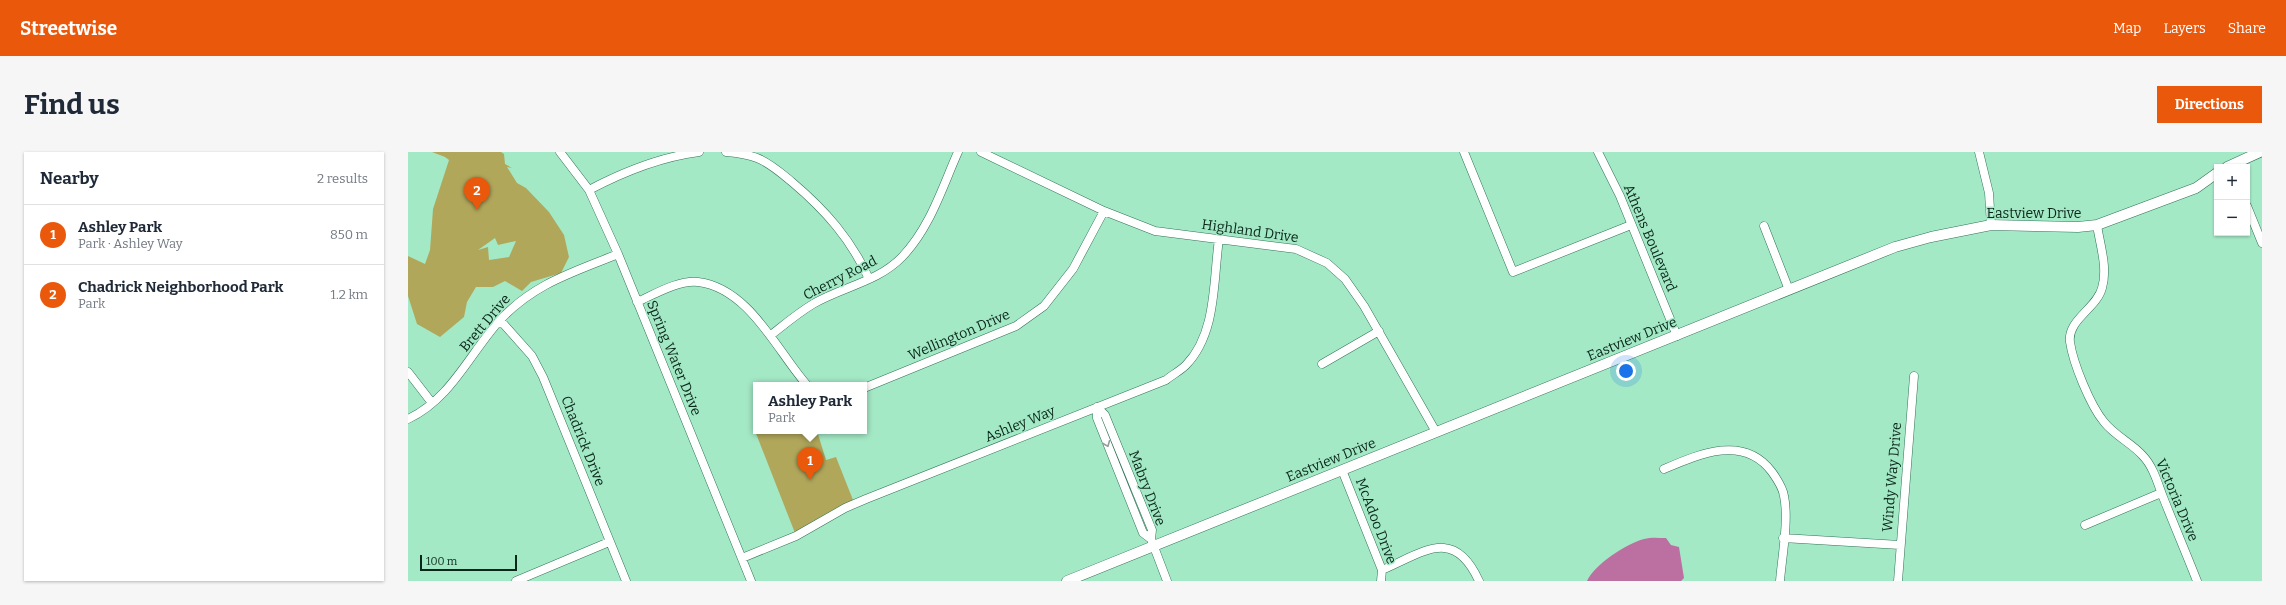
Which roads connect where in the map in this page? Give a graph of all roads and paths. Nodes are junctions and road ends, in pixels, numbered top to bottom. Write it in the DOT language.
graph roads {
  1 [pos="560,152"];
  2 [pos="699,152"];
  3 [pos="726,152"];
  4 [pos="958,152"];
  5 [pos="981,152"];
  6 [pos="1464,152"];
  7 [pos="1598,152"];
  8 [pos="1979,152"];
  9 [pos="2260,152"];
  10 [pos="2233,164"];
  11 [pos="2214,175"];
  12 [pos="589,190"];
  13 [pos="1104,211"];
  14 [pos="2250,213"];
  15 [pos="1631,225"];
  16 [pos="1991,225"];
  17 [pos="2096,225"];
  18 [pos="1764,226"];
  19 [pos="1219,239"];
  20 [pos="2262,243"];
  21 [pos="618,254"];
  22 [pos="869,279"];
  23 [pos="1789,290"];
  24 [pos="637,302"];
  25 [pos="500,320"];
  26 [pos="1379,331"];
  27 [pos="771,335"];
  28 [pos="1677,336"];
  29 [pos="1322,364"];
  30 [pos="408,372"];
  31 [pos="1914,376"];
  32 [pos="805,382"];
  33 [pos="867,387"];
  34 [pos="432,403"];
  35 [pos="1097,407"];
  36 [pos="408,419"];
  37 [pos="1436,432"];
  38 [pos="1664,469"];
  39 [pos="1342,470"];
  40 [pos="2161,493"];
  41 [pos="2085,525"];
  42 [pos="1783,538"];
  43 [pos="609,542"];
  44 [pos="1153,542"];
  45 [pos="1900,545"];
  46 [pos="742,558"];
  47 [pos="1382,570"];
  48 [pos="516,581"];
  49 [pos="626,581"];
  50 [pos="751,581"];
  51 [pos="1067,581"];
  52 [pos="1168,581"];
  53 [pos="1382,581"];
  54 [pos="1479,581"];
  55 [pos="1780,581"];
  56 [pos="1898,581"];
  57 [pos="2197,581"];
  1 -- 12 [label="street, Spring Water Drive"];
  2 -- 12 [label="street"];
  3 -- 22 [label="street"];
  4 -- 22 [label="street, Cherry Road"];
  5 -- 13 [label="street, Highland Drive"];
  6 -- 15 [label="street"];
  7 -- 15 [label="street, Athens Boulevard"];
  8 -- 16 [label="street"];
  9 -- 10 [label="street"];
  11 -- 17 [label="street, Eastview Drive"];
  12 -- 21 [label="street, Spring Water Drive"];
  13 -- 19 [label="street, Highland Drive"];
  13 -- 33 [label="street, Wellington Drive"];
  14 -- 20 [label="street"];
  15 -- 28 [label="street, Athens Boulevard"];
  16 -- 17 [label="street, Eastview Drive"];
  16 -- 23 [label="street, Eastview Drive"];
  17 -- 40 [label="street, Victoria Drive"];
  18 -- 23 [label="street"];
  19 -- 26 [label="street, Highland Drive"];
  19 -- 35 [label="street, Ashley Way"];
  21 -- 24 [label="street, Spring Water Drive"];
  21 -- 25 [label="street, Brett Drive"];
  22 -- 27 [label="street, Cherry Road"];
  23 -- 28 [label="street, Eastview Drive"];
  24 -- 27 [label="street"];
  24 -- 46 [label="street, Spring Water Drive"];
  25 -- 34 [label="street, Brett Drive"];
  25 -- 43 [label="street, Chadrick Drive"];
  26 -- 29 [label="street"];
  26 -- 37 [label="street, Highland Drive"];
  27 -- 32 [label="street"];
  28 -- 37 [label="street, Eastview Drive"];
  30 -- 34 [label="street"];
  31 -- 45 [label="street, Windy Way Drive"];
  34 -- 36 [label="street, Brett Drive"];
  35 -- 44 [label="street, Mabry Drive"];
  35 -- 46 [label="street, Ashley Way"];
  37 -- 39 [label="street, Eastview Drive"];
  38 -- 42 [label="street"];
  39 -- 44 [label="street, Eastview Drive"];
  39 -- 47 [label="street, McAdoo Drive"];
  40 -- 41 [label="street"];
  40 -- 57 [label="street, Victoria Drive"];
  42 -- 45 [label="street"];
  42 -- 55 [label="street"];
  43 -- 48 [label="street"];
  43 -- 49 [label="street, Chadrick Drive"];
  44 -- 51 [label="street, Eastview Drive"];
  44 -- 52 [label="street, Mabry Drive"];
  45 -- 56 [label="street, Windy Way Drive"];
  46 -- 50 [label="street, Spring Water Drive"];
  47 -- 53 [label="street, McAdoo Drive"];
  47 -- 54 [label="street"];
}
